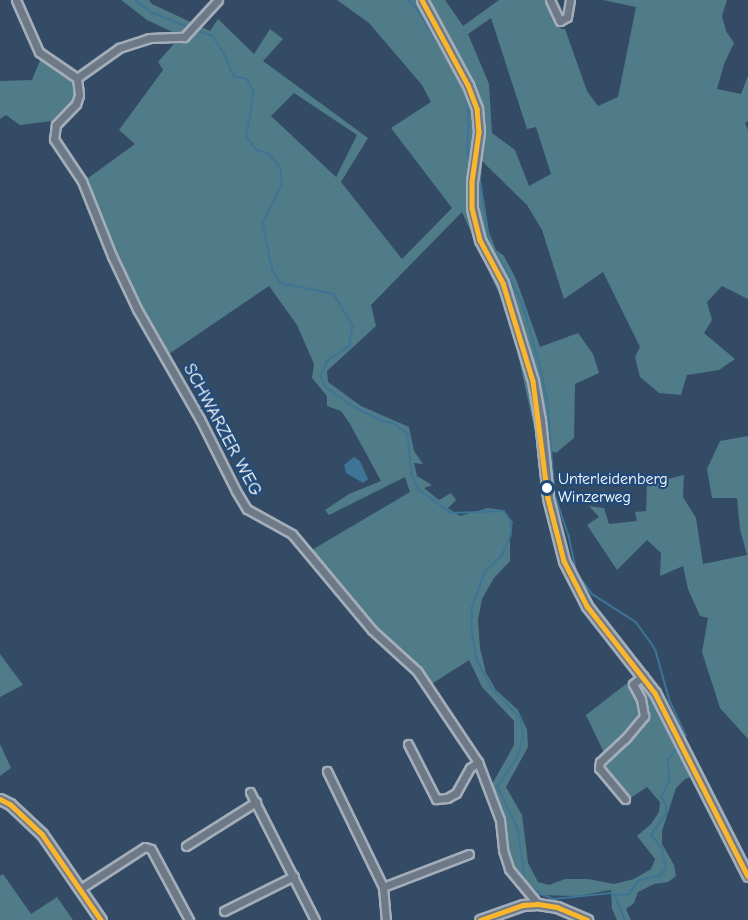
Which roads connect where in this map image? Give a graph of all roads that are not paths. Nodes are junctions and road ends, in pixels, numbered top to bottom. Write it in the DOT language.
graph roads {
  1 [pos="16,0"];
  2 [pos="218,0"];
  3 [pos="422,0"];
  4 [pos="550,0"];
  5 [pos="570,0"];
  6 [pos="76,78"];
  7 [pos="644,676"];
  8 [pos="408,744"];
  9 [pos="478,762"];
  10 [pos="327,771"];
  11 [pos="250,792"];
  12 [pos="0,798"];
  13 [pos="625,799"];
  14 [pos="256,802"];
  15 [pos="186,846"];
  16 [pos="469,854"];
  17 [pos="294,876"];
  18 [pos="748,876"];
  19 [pos="383,887"];
  20 [pos="80,889"];
  21 [pos="537,904"];
  22 [pos="224,911"];
  23 [pos="101,920"];
  24 [pos="189,920"];
  25 [pos="315,920"];
  26 [pos="386,920"];
  27 [pos="480,920"];
  28 [pos="586,920"];
  1 -- 6 [label="street"];
  2 -- 6 [label="street"];
  3 -- 7 [label="main road"];
  4 -- 5 [label="street"];
  6 -- 9 [label="street, SCHWARZER WEG"];
  7 -- 13 [label="street"];
  7 -- 18 [label="main road"];
  8 -- 9 [label="street"];
  9 -- 21 [label="street, SCHWARZER WEG"];
  10 -- 19 [label="street"];
  11 -- 14 [label="street"];
  12 -- 20 [label="main road"];
  14 -- 15 [label="street"];
  14 -- 17 [label="street"];
  16 -- 19 [label="street"];
  17 -- 22 [label="street"];
  17 -- 25 [label="street"];
  19 -- 26 [label="street"];
  20 -- 23 [label="main road"];
  20 -- 24 [label="street"];
  21 -- 27 [label="main road"];
  21 -- 28 [label="main road"];
}
